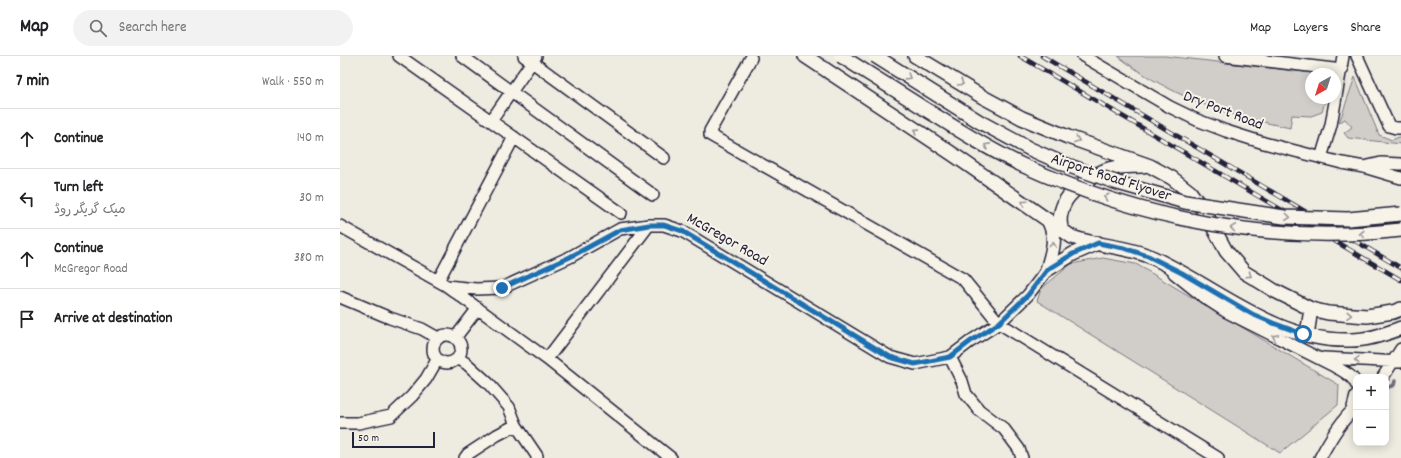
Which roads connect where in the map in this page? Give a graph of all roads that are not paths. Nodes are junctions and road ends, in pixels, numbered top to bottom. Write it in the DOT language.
graph roads {
  1 [pos="399,56"];
  2 [pos="462,56"];
  3 [pos="805,56"];
  4 [pos="841,56"];
  5 [pos="874,56"];
  6 [pos="915,56"];
  7 [pos="1083,56"];
  8 [pos="1225,56"];
  9 [pos="1343,56"];
  10 [pos="1357,56"];
  11 [pos="531,58"];
  12 [pos="751,58"];
  13 [pos="1342,70"];
  14 [pos="511,92"];
  15 [pos="491,121"];
  16 [pos="1401,128"];
  17 [pos="514,137"];
  18 [pos="664,158"];
  19 [pos="1321,158"];
  20 [pos="1401,164"];
  21 [pos="1150,166"];
  22 [pos="1364,167"];
  23 [pos="1401,178"];
  24 [pos="653,195"];
  25 [pos="620,213"];
  26 [pos="1401,214"];
  27 [pos="1048,220"];
  28 [pos="649,225"];
  29 [pos="340,226"];
  30 [pos="1062,230"];
  31 [pos="1401,230"];
  32 [pos="1098,243"];
  33 [pos="1163,263"];
  34 [pos="1047,270"];
  35 [pos="442,283"];
  36 [pos="340,297"];
  37 [pos="478,308"];
  38 [pos="1311,308"];
  39 [pos="1401,309"];
  40 [pos="999,323"];
  41 [pos="1401,328"];
  42 [pos="1307,335"];
  43 [pos="438,338"];
  44 [pos="455,338"];
  45 [pos="1401,349"];
  46 [pos="950,357"];
  47 [pos="458,358"];
  48 [pos="1320,358"];
  49 [pos="547,359"];
  50 [pos="437,360"];
  51 [pos="1398,362"];
  52 [pos="1386,374"];
  53 [pos="1353,379"];
  54 [pos="1353,410"];
  55 [pos="340,423"];
  56 [pos="516,425"];
  57 [pos="465,458"];
  58 [pos="537,458"];
  59 [pos="671,458"];
  60 [pos="1022,458"];
  61 [pos="1218,458"];
  62 [pos="1320,458"];
  1 -- 15 [label="street"];
  2 -- 14 [label="street"];
  27 -- 3 [label="main road, one-way"];
  31 -- 4 [label="main road, Airport Road Flyover, one-way, bridge"];
  5 -- 26 [label="main road, Airport Road Flyover, one-way, bridge"];
  6 -- 21 [label="main road, one-way"];
  7 -- 19 [label="street, Dry Port Road"];
  8 -- 13 [label="street"];
  9 -- 13 [label="street"];
  10 -- 16 [label="street"];
  11 -- 14 [label="street"];
  11 -- 18 [label="street"];
  12 -- 40 [label="street"];
  13 -- 19 [label="street"];
  14 -- 15 [label="street"];
  14 -- 24 [label="street"];
  15 -- 17 [label="street"];
  17 -- 25 [label="street"];
  17 -- 35 [label="street"];
  19 -- 22 [label="street, Dry Port Road"];
  20 -- 22 [label="street"];
  21 -- 30 [label="main road"];
  21 -- 38 [label="main road, one-way"];
  22 -- 23 [label="street, Dry Port Road"];
  27 -- 30 [label="main road"];
  34 -- 27 [label="main road, one-way"];
  28 -- 35 [label="street, McGregor Road"];
  28 -- 46 [label="street, McGregor Road"];
  28 -- 49 [label="street"];
  29 -- 35 [label="street, McGregor Road"];
  30 -- 32 [label="main road"];
  32 -- 33 [label="main road"];
  32 -- 34 [label="main road"];
  33 -- 42 [label="main road"];
  48 -- 33 [label="street, one-way"];
  34 -- 40 [label="street, McGregor Road"];
  35 -- 37 [label="street"];
  36 -- 43 [label="street"];
  37 -- 44 [label="street"];
  37 -- 49 [label="street"];
  38 -- 39 [label="main road, one-way"];
  38 -- 42 [label="main road"];
  40 -- 46 [label="street, McGregor Road"];
  40 -- 61 [label="street"];
  41 -- 42 [label="main road"];
  43 -- 44 [label="street"];
  43 -- 50 [label="street"];
  44 -- 47 [label="street"];
  45 -- 51 [label="street"];
  46 -- 60 [label="street"];
  47 -- 50 [label="street"];
  47 -- 56 [label="street"];
  51 -- 48 [label="street, one-way"];
  48 -- 53 [label="street"];
  49 -- 59 [label="street"];
  50 -- 55 [label="street"];
  51 -- 52 [label="street"];
  54 -- 62 [label="street"];
  56 -- 57 [label="street"];
  56 -- 58 [label="street"];
}
